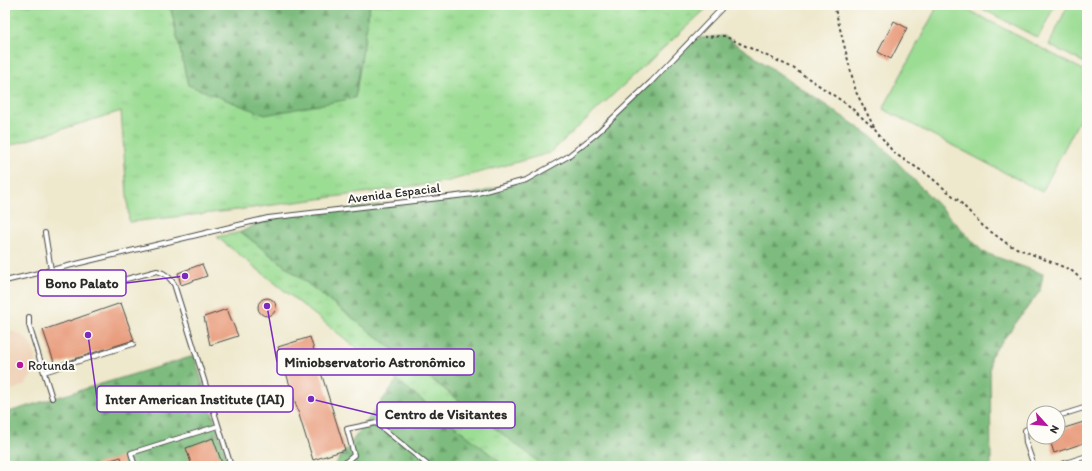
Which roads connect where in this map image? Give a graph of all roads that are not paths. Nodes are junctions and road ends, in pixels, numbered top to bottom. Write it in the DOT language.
graph roads {
  1 [pos="725,5"];
  2 [pos="45,233"];
  3 [pos="52,270"];
  4 [pos="5,281"];
  5 [pos="1087,283"];
  6 [pos="111,284"];
  7 [pos="1087,306"];
  8 [pos="29,317"];
  9 [pos="133,344"];
  10 [pos="44,372"];
  11 [pos="52,398"];
  12 [pos="1087,407"];
  13 [pos="1066,414"];
  14 [pos="218,426"];
  15 [pos="1026,429"];
  16 [pos="1026,443"];
  17 [pos="1027,445"];
  18 [pos="1087,456"];
  19 [pos="135,466"];
  20 [pos="231,466"];
  21 [pos="341,466"];
  22 [pos="429,466"];
  23 [pos="1034,466"];
  24 [pos="1056,466"];
  1 -- 3 [label="lane, Avenida Espacial"];
  2 -- 3 [label="lane"];
  3 -- 4 [label="lane, Avenida Espacial"];
  5 -- 7 [label="lane"];
  6 -- 14 [label="lane"];
  8 -- 10 [label="lane"];
  9 -- 10 [label="lane"];
  10 -- 11 [label="lane"];
  12 -- 13 [label="lane"];
  14 -- 19 [label="lane"];
  14 -- 20 [label="lane"];
  15 -- 16 [label="lane"];
  17 -- 23 [label="lane"];
  18 -- 24 [label="lane"];
  21 -- 22 [label="lane"];
}
